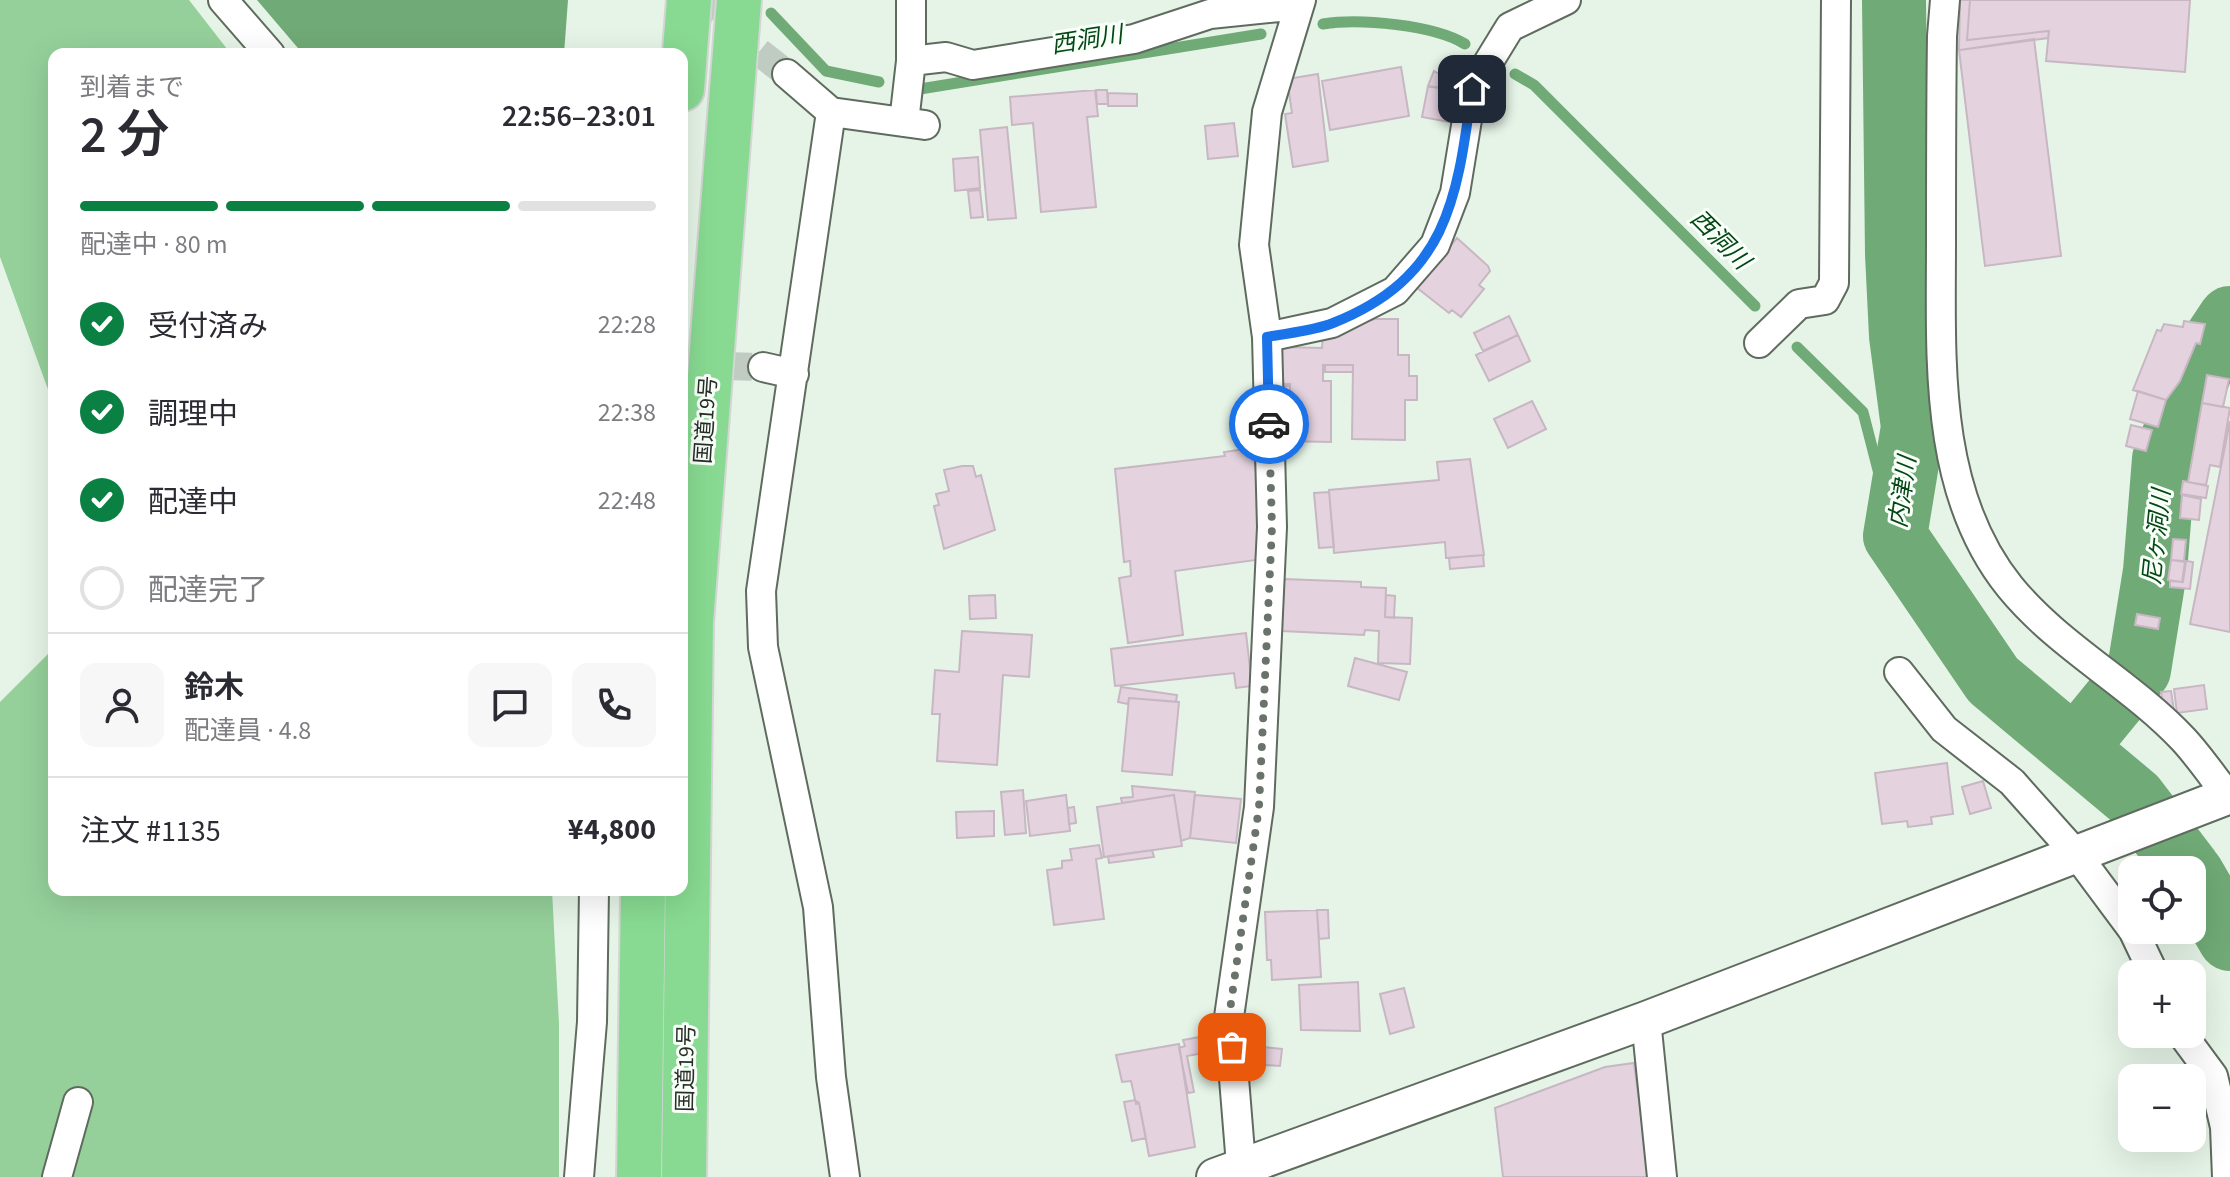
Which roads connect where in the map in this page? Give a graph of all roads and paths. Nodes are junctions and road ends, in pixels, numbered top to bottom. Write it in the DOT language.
graph roads {
  1 [pos="223,0"];
  2 [pos="689,0"];
  3 [pos="739,0"];
  4 [pos="911,0"];
  5 [pos="1566,0"];
  6 [pos="1836,0"];
  7 [pos="1945,0"];
  8 [pos="1300,2"];
  9 [pos="265,48"];
  10 [pos="685,48"];
  11 [pos="911,61"];
  12 [pos="787,74"];
  13 [pos="831,112"];
  14 [pos="1267,337"];
  15 [pos="1759,343"];
  16 [pos="763,367"];
  17 [pos="794,374"];
  18 [pos="1899,672"];
  19 [pos="2229,795"];
  20 [pos="2077,855"];
  21 [pos="688,860"];
  22 [pos="594,896"];
  23 [pos="643,896"];
  24 [pos="688,896"];
  25 [pos="2118,910"];
  26 [pos="1646,1020"];
  27 [pos="2192,1048"];
  28 [pos="78,1102"];
  29 [pos="1234,1174"];
  30 [pos="57,1177"];
  31 [pos="579,1177"];
  32 [pos="639,1177"];
  33 [pos="684,1177"];
  34 [pos="845,1177"];
  35 [pos="1662,1177"];
  36 [pos="2227,1177"];
  1 -- 9 [label="street"];
  2 -- 10 [label="highway"];
  3 -- 21 [label="highway, 国道19号"];
  4 -- 11 [label="street"];
  5 -- 14 [label="street"];
  6 -- 15 [label="street"];
  7 -- 19 [label="street"];
  8 -- 11 [label="street"];
  8 -- 14 [label="street"];
  11 -- 13 [label="street"];
  12 -- 13 [label="street"];
  13 -- 17 [label="street"];
  14 -- 29 [label="street"];
  16 -- 17 [label="street"];
  17 -- 34 [label="street"];
  18 -- 20 [label="street"];
  19 -- 20 [label="street"];
  20 -- 25 [label="street"];
  20 -- 26 [label="street"];
  22 -- 31 [label="street"];
  23 -- 32 [label="highway, 国道19号"];
  24 -- 33 [label="highway, 国道19号"];
  26 -- 29 [label="street"];
  26 -- 35 [label="street"];
  27 -- 36 [label="street"];
  28 -- 30 [label="street"];
}
